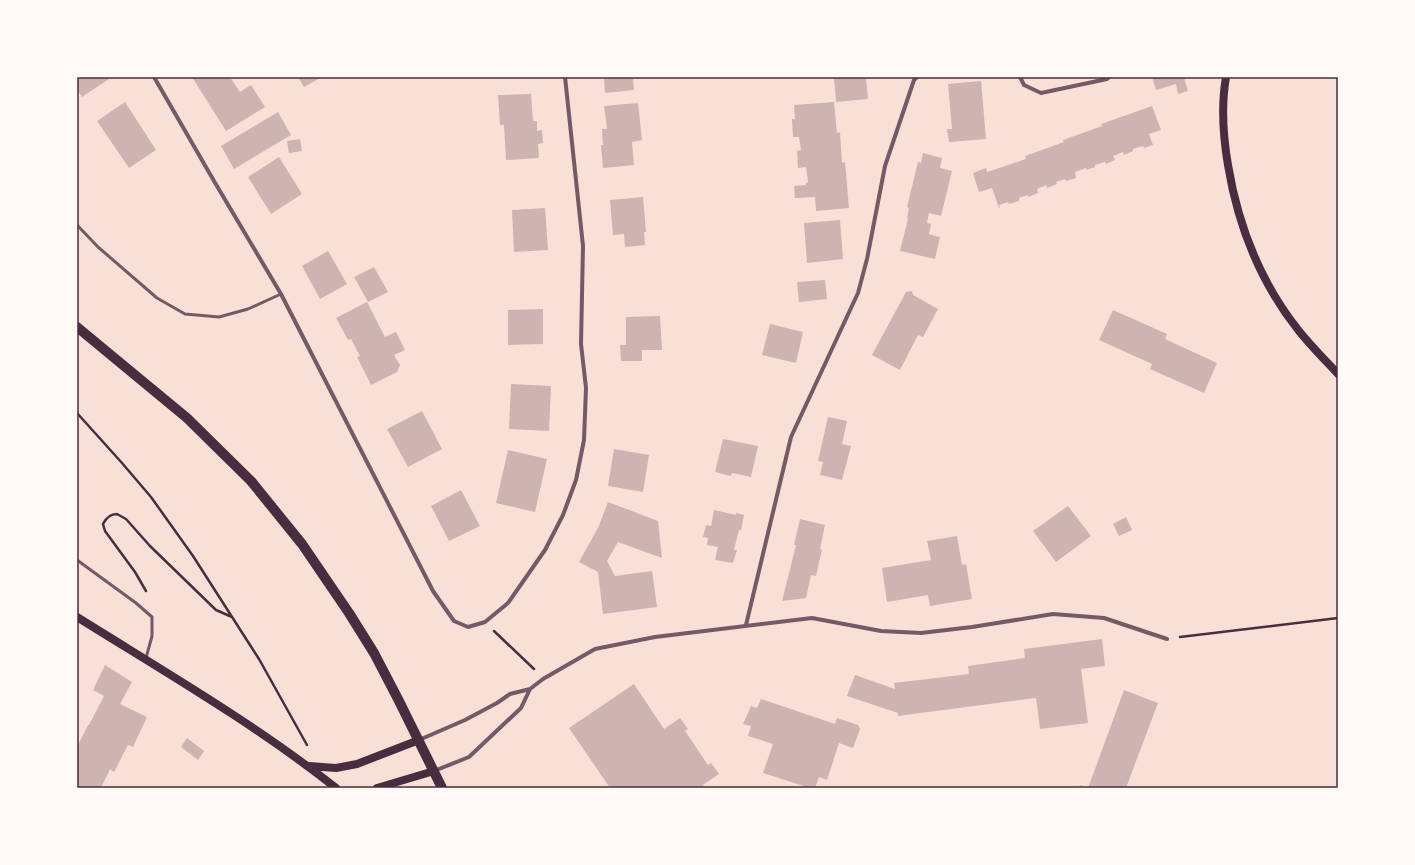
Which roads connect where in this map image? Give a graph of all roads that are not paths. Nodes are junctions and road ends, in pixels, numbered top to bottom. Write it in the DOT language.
graph roads {
  1 [pos="154,77"];
  2 [pos="564,77"];
  3 [pos="1020,77"];
  4 [pos="1109,77"];
  5 [pos="1226,77"];
  6 [pos="915,78"];
  7 [pos="77,225"];
  8 [pos="281,294"];
  9 [pos="77,327"];
  10 [pos="1338,374"];
  11 [pos="77,560"];
  12 [pos="77,617"];
  13 [pos="746,625"];
  14 [pos="1167,639"];
  15 [pos="145,660"];
  16 [pos="530,689"];
  17 [pos="419,740"];
  18 [pos="308,766"];
  19 [pos="434,771"];
  20 [pos="336,788"];
  21 [pos="377,788"];
  22 [pos="442,788"];
  1 -- 8 [label="street"];
  2 -- 8 [label="street"];
  3 -- 4 [label="street"];
  5 -- 10 [label="main road"];
  6 -- 13 [label="street"];
  7 -- 8 [label="lane"];
  9 -- 17 [label="main road"];
  11 -- 15 [label="lane"];
  12 -- 15 [label="main road"];
  13 -- 14 [label="street"];
  13 -- 16 [label="street"];
  15 -- 18 [label="main road"];
  16 -- 17 [label="street"];
  16 -- 19 [label="street"];
  17 -- 18 [label="main road"];
  17 -- 19 [label="main road"];
  18 -- 20 [label="main road"];
  19 -- 21 [label="main road"];
  19 -- 22 [label="main road"];
}
